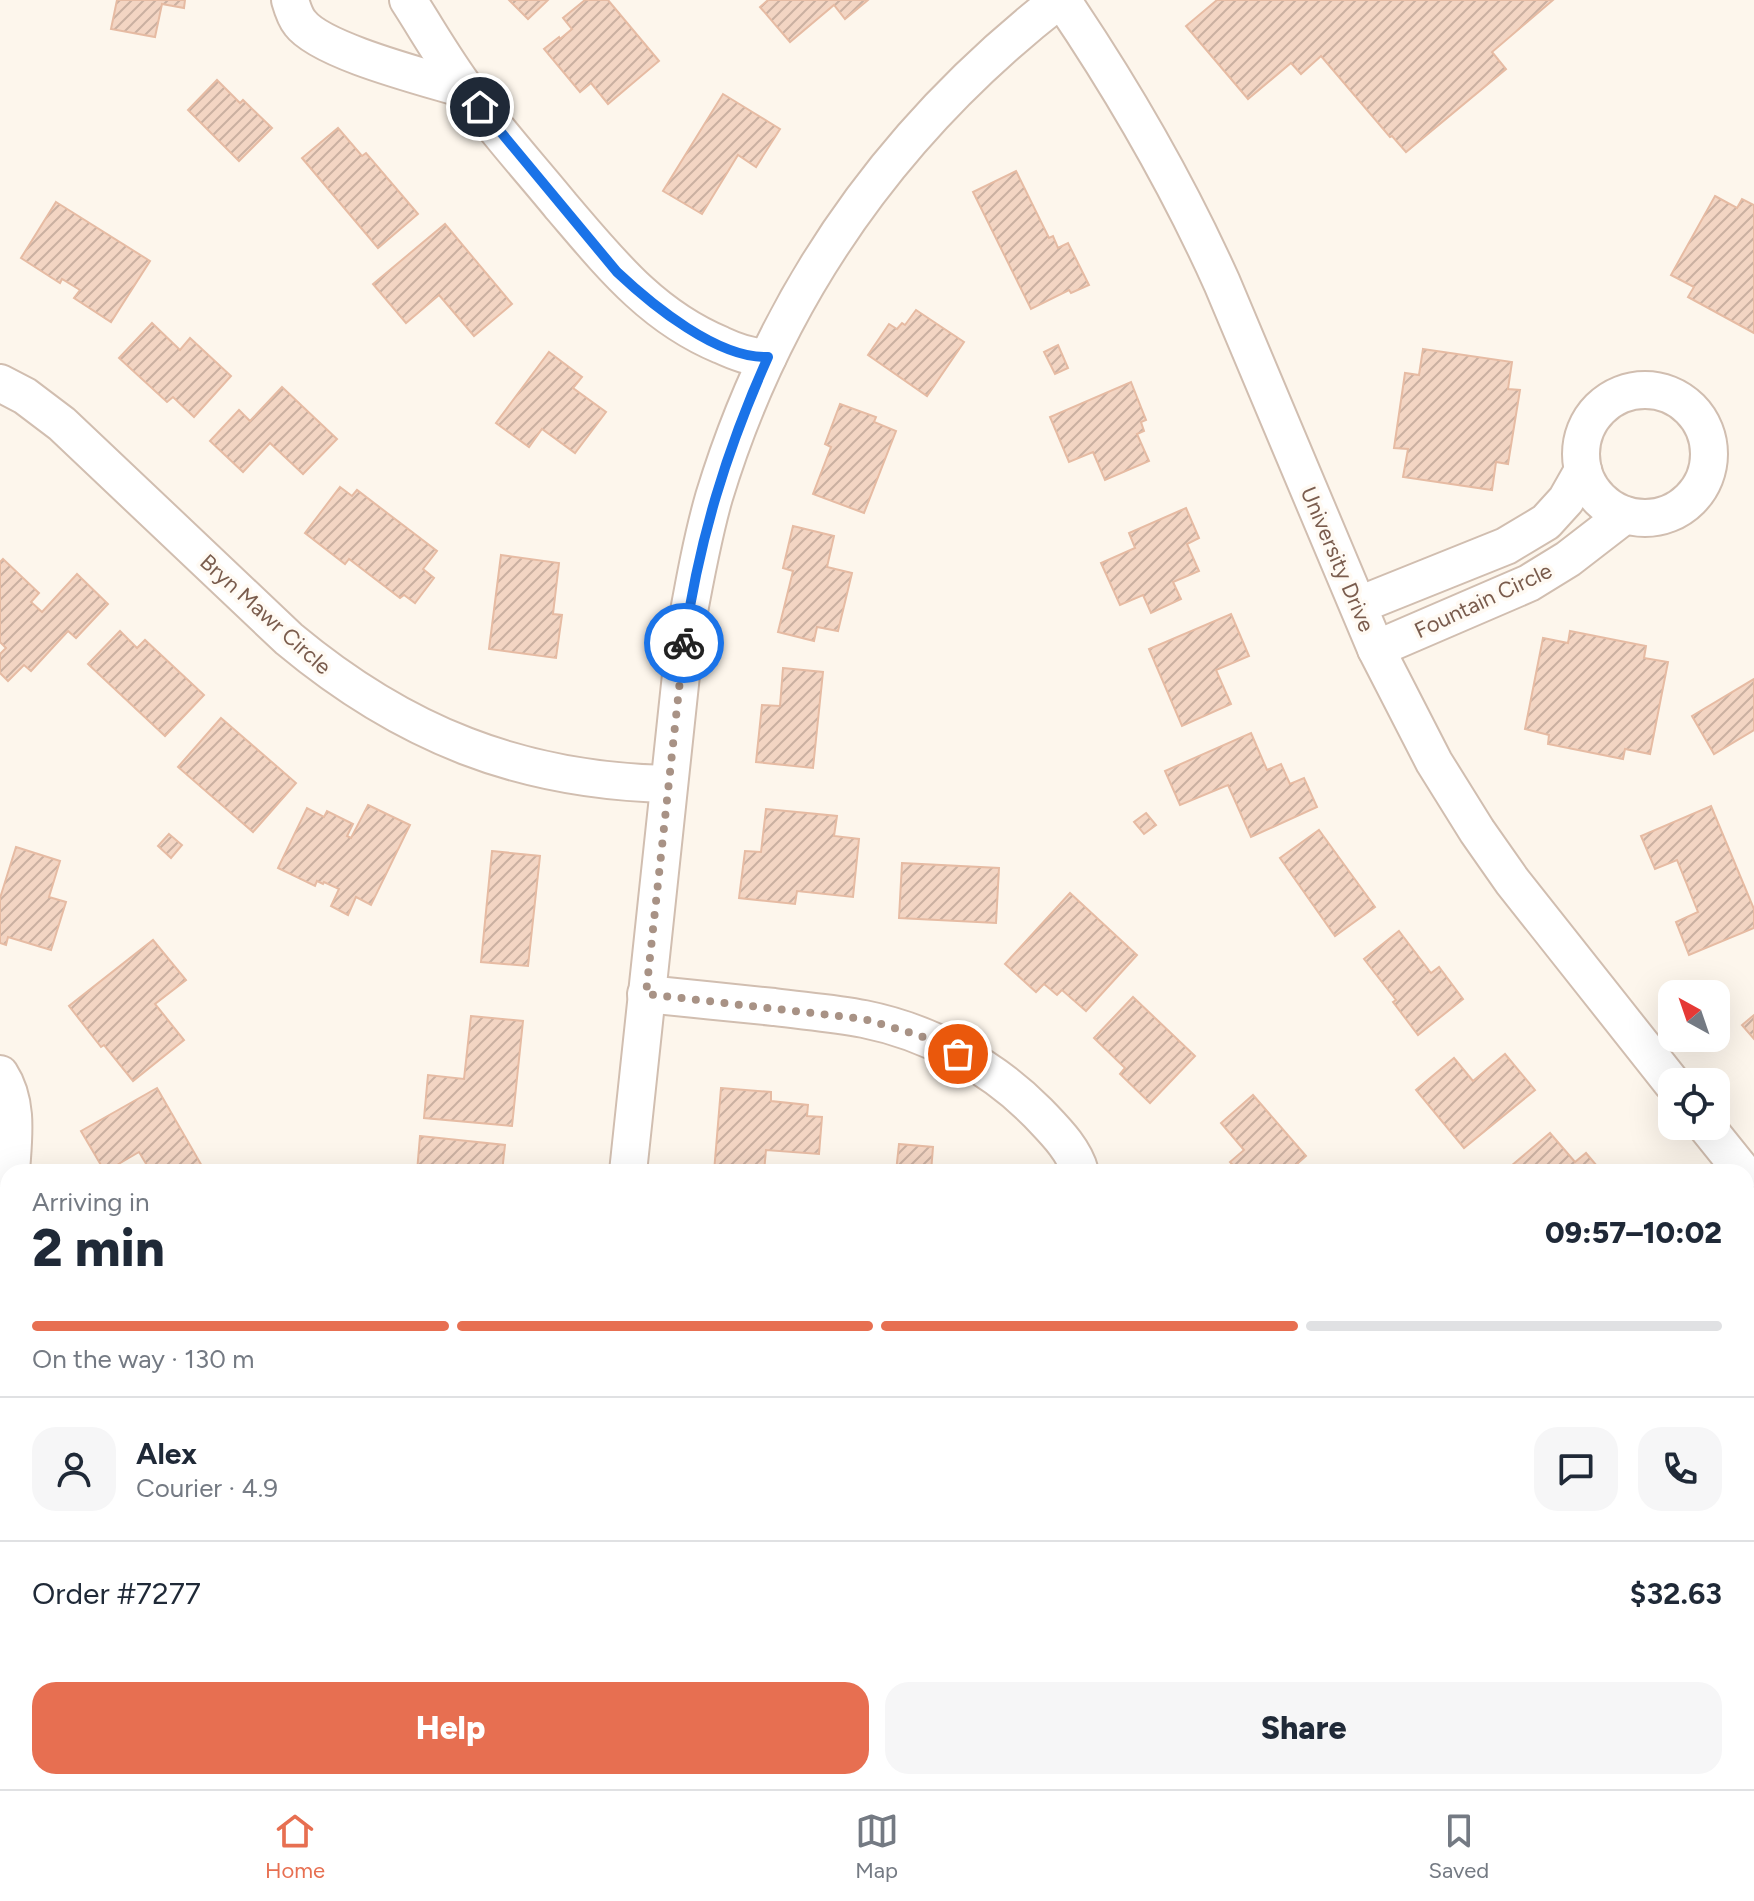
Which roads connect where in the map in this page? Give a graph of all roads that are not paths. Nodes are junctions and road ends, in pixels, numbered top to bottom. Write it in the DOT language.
graph roads {
  1 [pos="290,0"];
  2 [pos="408,0"];
  3 [pos="1061,0"];
  4 [pos="467,90"];
  5 [pos="768,357"];
  6 [pos="0,383"];
  7 [pos="1583,470"];
  8 [pos="1625,515"];
  9 [pos="1359,605"];
  10 [pos="1376,649"];
  11 [pos="669,784"];
  12 [pos="646,994"];
  13 [pos="1660,1068"];
  14 [pos="0,1074"];
  15 [pos="1717,1140"];
  16 [pos="11,1164"];
  17 [pos="629,1164"];
  18 [pos="1078,1164"];
  19 [pos="1736,1164"];
  1 -- 4 [label="street"];
  2 -- 4 [label="street"];
  3 -- 5 [label="street"];
  3 -- 9 [label="street, University Drive"];
  4 -- 5 [label="street"];
  5 -- 11 [label="street"];
  6 -- 11 [label="street, Bryn Mawr Circle"];
  7 -- 8 [label="street"];
  7 -- 8 [label="street"];
  7 -- 9 [label="street, Fountain Circle"];
  8 -- 10 [label="street, Fountain Circle"];
  9 -- 10 [label="street, University Drive"];
  10 -- 13 [label="street, University Drive"];
  11 -- 12 [label="street"];
  12 -- 17 [label="street"];
  12 -- 18 [label="street"];
  14 -- 16 [label="street"];
  15 -- 19 [label="street"];
}
